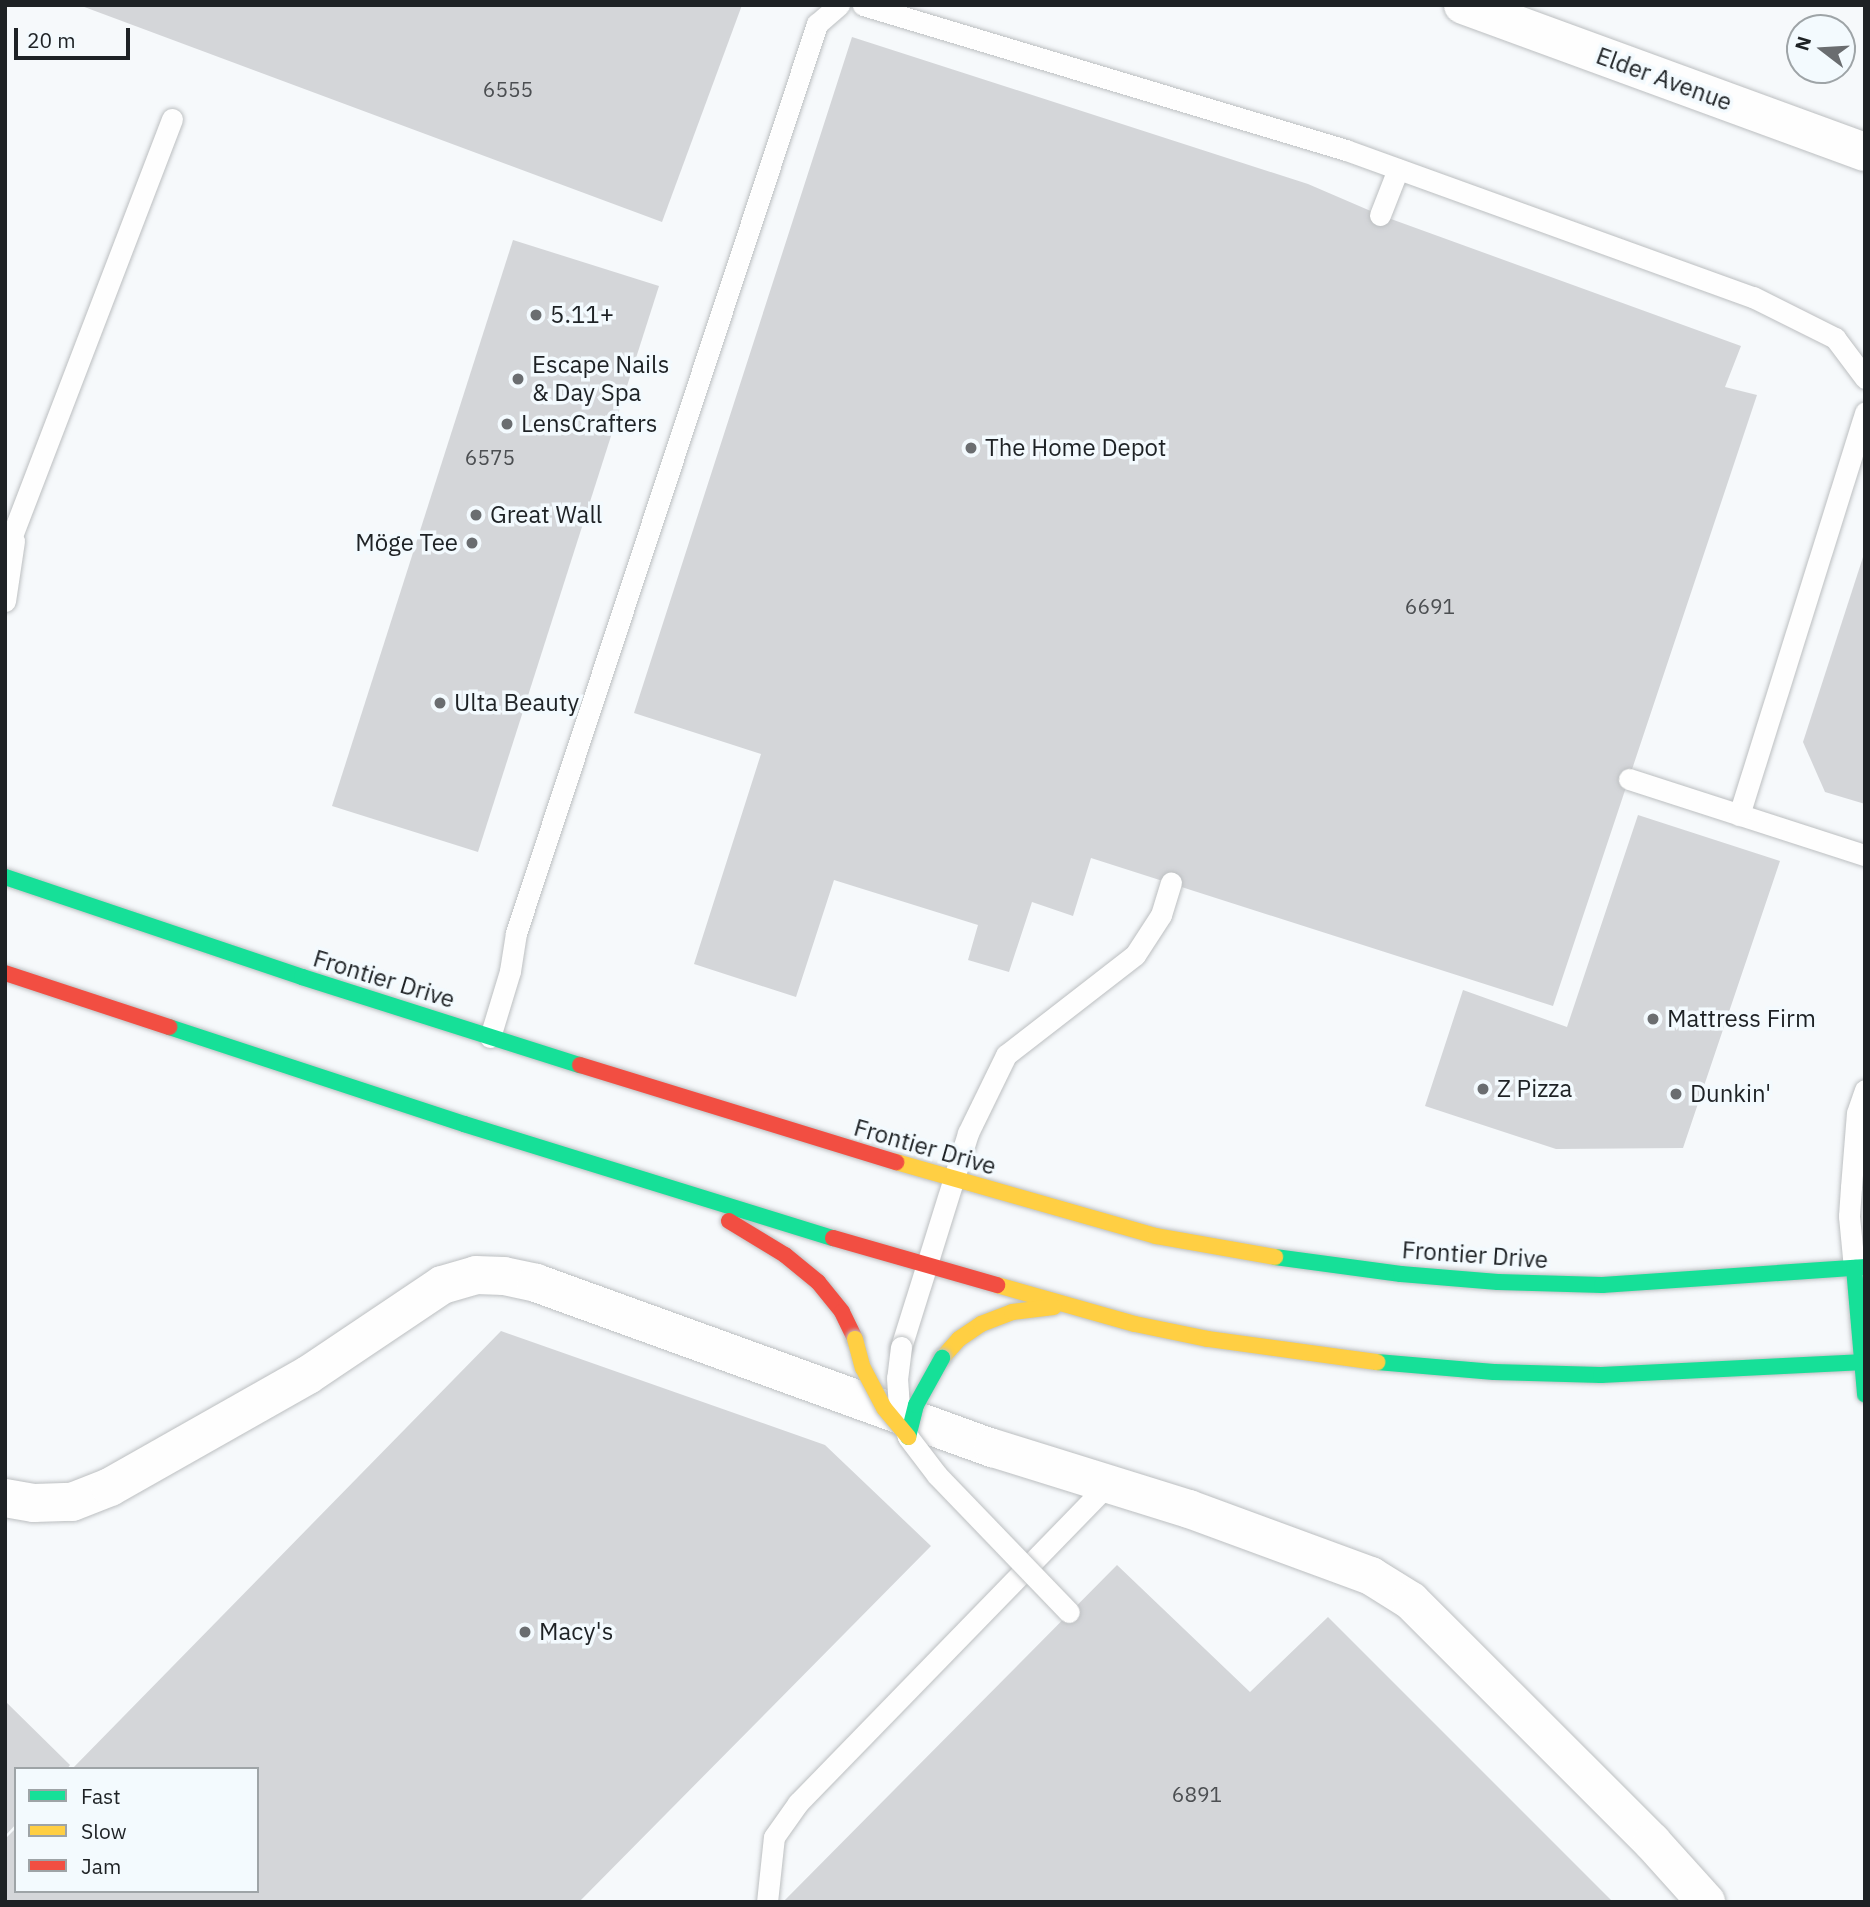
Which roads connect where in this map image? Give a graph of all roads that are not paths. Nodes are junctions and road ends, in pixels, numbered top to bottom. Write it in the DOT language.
graph roads {
  1 [pos="839,5"];
  2 [pos="863,5"];
  3 [pos="1463,5"];
  4 [pos="172,119"];
  5 [pos="1865,152"];
  6 [pos="1398,169"];
  7 [pos="1380,215"];
  8 [pos="1865,378"];
  9 [pos="1865,412"];
  10 [pos="10,546"];
  11 [pos="5,601"];
  12 [pos="1629,779"];
  13 [pos="1739,815"];
  14 [pos="1865,855"];
  15 [pos="5,877"];
  16 [pos="1171,883"];
  17 [pos="5,973"];
  18 [pos="489,1037"];
  19 [pos="1865,1090"];
  20 [pos="954,1178"];
  21 [pos="645,1180"];
  22 [pos="926,1265"];
  23 [pos="1859,1267"];
  24 [pos="1067,1306"];
  25 [pos="1863,1362"];
  26 [pos="1865,1395"];
  27 [pos="908,1437"];
  28 [pos="1107,1485"];
  29 [pos="5,1498"];
  30 [pos="1069,1612"];
  31 [pos="767,1902"];
  32 [pos="1706,1902"];
  1 -- 18 [label="lane"];
  2 -- 6 [label="lane"];
  3 -- 5 [label="street, Elder Avenue"];
  4 -- 10 [label="lane"];
  6 -- 7 [label="lane"];
  6 -- 8 [label="lane"];
  9 -- 13 [label="lane"];
  10 -- 11 [label="lane"];
  12 -- 13 [label="lane"];
  13 -- 14 [label="lane"];
  15 -- 18 [label="main road, Frontier Drive"];
  16 -- 20 [label="lane"];
  17 -- 21 [label="main road"];
  18 -- 20 [label="main road, Frontier Drive"];
  19 -- 23 [label="lane"];
  20 -- 22 [label="lane"];
  20 -- 23 [label="main road, Frontier Drive"];
  21 -- 22 [label="main road"];
  21 -- 27 [label="main road, bridge"];
  22 -- 24 [label="main road"];
  22 -- 27 [label="lane, bridge"];
  23 -- 25 [label="main road"];
  24 -- 25 [label="main road"];
  24 -- 27 [label="main road, bridge"];
  25 -- 26 [label="main road"];
  27 -- 30 [label="lane, bridge"];
  28 -- 29 [label="street"];
  28 -- 31 [label="lane"];
  28 -- 32 [label="street"];
}
